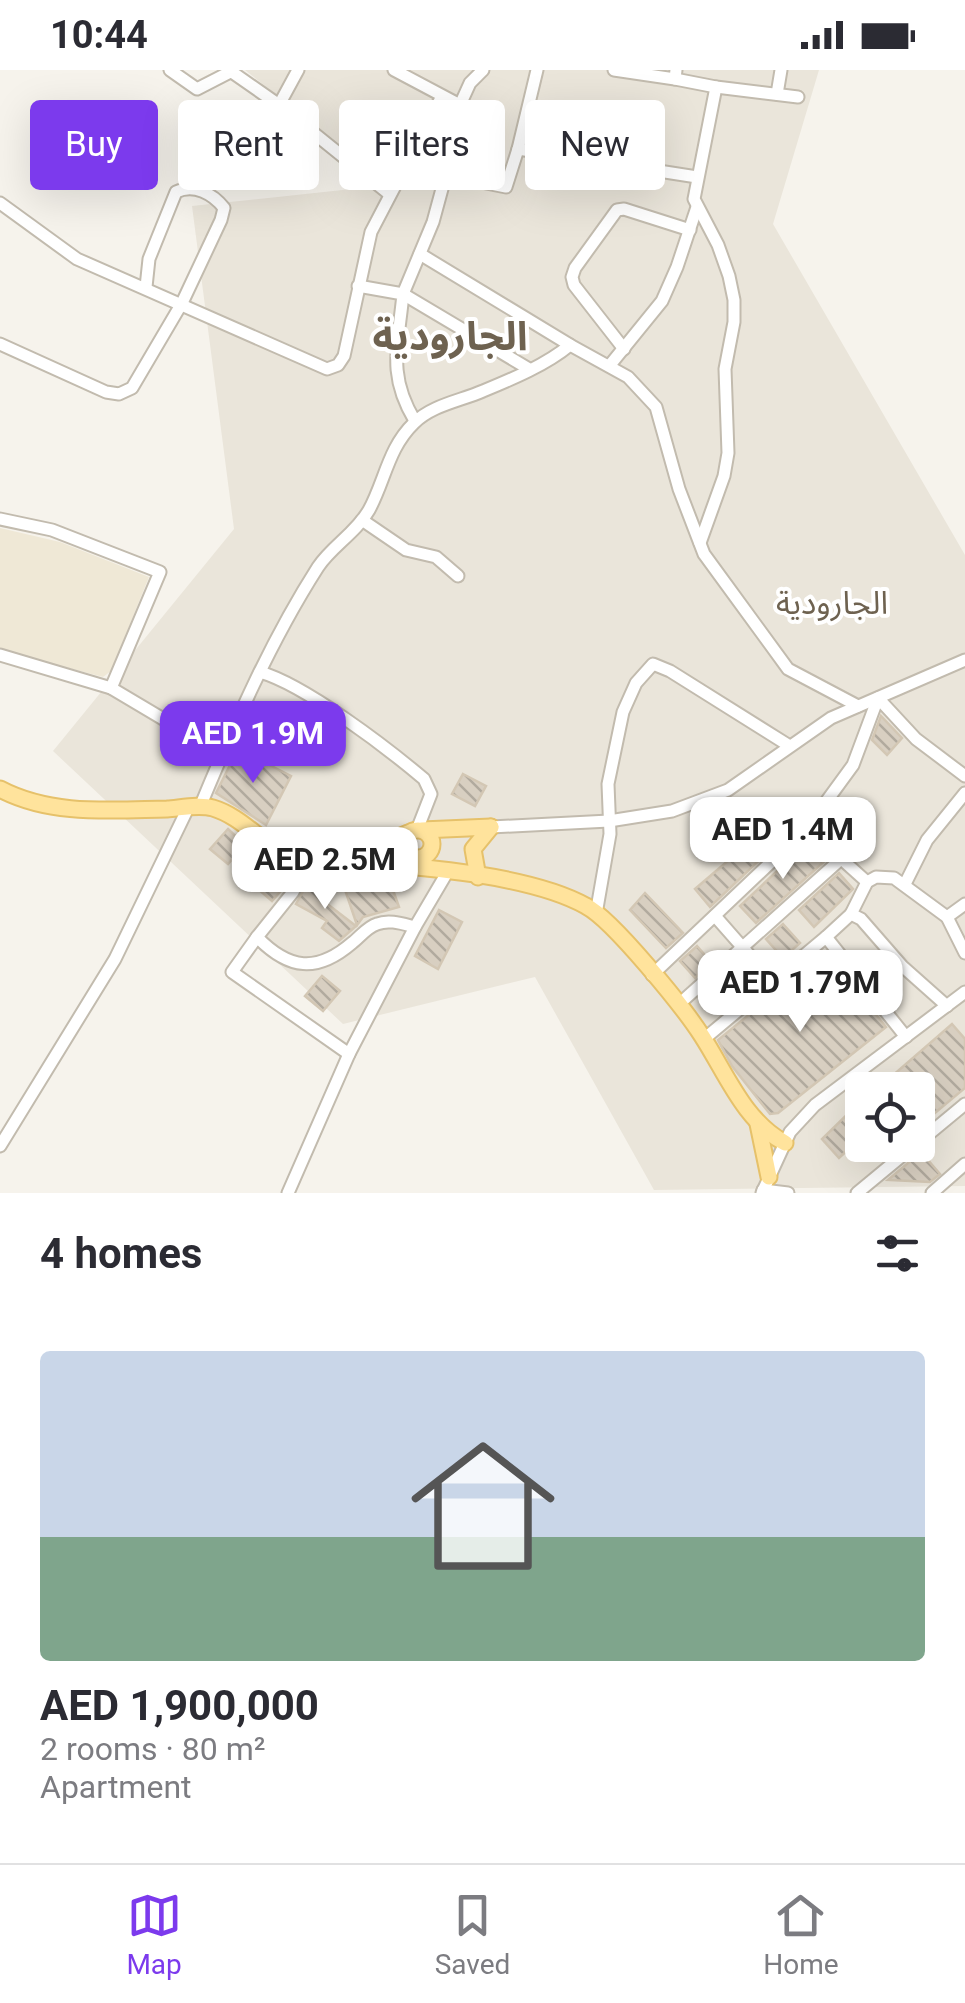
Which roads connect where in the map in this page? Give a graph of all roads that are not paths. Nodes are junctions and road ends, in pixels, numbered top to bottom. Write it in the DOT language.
graph roads {
  1 [pos="170,70"];
  2 [pos="298,70"];
  3 [pos="394,70"];
  4 [pos="484,70"];
  5 [pos="537,70"];
  6 [pos="614,70"];
  7 [pos="781,70"];
  8 [pos="229,71"];
  9 [pos="676,74"];
  10 [pos="414,76"];
  11 [pos="716,86"];
  12 [pos="778,94"];
  13 [pos="798,96"];
  14 [pos="441,98"];
  15 [pos="272,100"];
  16 [pos="283,100"];
  17 [pos="446,100"];
  18 [pos="462,100"];
  19 [pos="319,137"];
  20 [pos="518,149"];
  21 [pos="698,177"];
  22 [pos="505,187"];
  23 [pos="442,190"];
  24 [pos="388,193"];
  25 [pos="0,202"];
  26 [pos="697,208"];
  27 [pos="690,230"];
  28 [pos="420,254"];
  29 [pos="358,286"];
  30 [pos="146,287"];
  31 [pos="403,294"];
  32 [pos="182,302"];
  33 [pos="0,344"];
  34 [pos="570,345"];
  35 [pos="624,349"];
  36 [pos="610,365"];
  37 [pos="528,369"];
  38 [pos="415,422"];
  39 [pos="0,519"];
  40 [pos="362,520"];
  41 [pos="700,543"];
  42 [pos="458,576"];
  43 [pos="0,655"];
  44 [pos="965,660"];
  45 [pos="260,672"];
  46 [pos="111,688"];
  47 [pos="878,698"];
  48 [pos="858,706"];
  49 [pos="788,746"];
  50 [pos="222,754"];
  51 [pos="965,776"];
  52 [pos="0,789"];
  53 [pos="965,793"];
  54 [pos="194,808"];
  55 [pos="609,821"];
  56 [pos="491,826"];
  57 [pos="807,828"];
  58 [pos="416,831"];
  59 [pos="432,848"];
  60 [pos="408,854"];
  61 [pos="840,859"];
  62 [pos="347,861"];
  63 [pos="309,862"];
  64 [pos="392,864"];
  65 [pos="448,872"];
  66 [pos="478,877"];
  67 [pos="867,882"];
  68 [pos="905,884"];
  69 [pos="965,904"];
  70 [pos="596,914"];
  71 [pos="851,914"];
  72 [pos="715,916"];
  73 [pos="955,917"];
  74 [pos="415,927"];
  75 [pos="257,937"];
  76 [pos="826,937"];
  77 [pos="743,948"];
  78 [pos="965,954"];
  79 [pos="652,975"];
  80 [pos="773,982"];
  81 [pos="965,992"];
  82 [pos="678,1006"];
  83 [pos="947,1006"];
  84 [pos="906,1037"];
  85 [pos="704,1040"];
  86 [pos="349,1054"];
  87 [pos="965,1104"];
  88 [pos="758,1124"];
  89 [pos="935,1128"];
  90 [pos="784,1143"];
  91 [pos="0,1146"];
  92 [pos="894,1162"];
  93 [pos="965,1164"];
  94 [pos="765,1188"];
  95 [pos="288,1193"];
  96 [pos="788,1193"];
  97 [pos="856,1193"];
  98 [pos="932,1193"];
  1 -- 8 [label="street"];
  2 -- 16 [label="street"];
  3 -- 10 [label="street"];
  4 -- 18 [label="street"];
  5 -- 20 [label="street"];
  6 -- 9 [label="street"];
  7 -- 12 [label="street"];
  8 -- 15 [label="street"];
  9 -- 11 [label="street"];
  10 -- 14 [label="street"];
  11 -- 12 [label="street"];
  11 -- 21 [label="street"];
  12 -- 13 [label="street"];
  14 -- 17 [label="street"];
  14 -- 24 [label="street"];
  19 -- 24 [label="street"];
  20 -- 21 [label="street"];
  20 -- 22 [label="street"];
  21 -- 26 [label="street"];
  23 -- 28 [label="street"];
  24 -- 29 [label="street"];
  25 -- 30 [label="street"];
  26 -- 27 [label="street"];
  26 -- 41 [label="street"];
  27 -- 35 [label="street"];
  27 -- 35 [label="street"];
  28 -- 31 [label="street"];
  28 -- 34 [label="street"];
  29 -- 31 [label="street"];
  29 -- 32 [label="street"];
  30 -- 32 [label="street"];
  30 -- 32 [label="street"];
  31 -- 37 [label="street"];
  31 -- 38 [label="street"];
  32 -- 33 [label="street"];
  34 -- 36 [label="street"];
  34 -- 37 [label="street"];
  35 -- 36 [label="street"];
  36 -- 41 [label="street"];
  37 -- 38 [label="street"];
  38 -- 40 [label="street"];
  39 -- 46 [label="street"];
  40 -- 42 [label="street"];
  40 -- 45 [label="street"];
  41 -- 48 [label="street"];
  43 -- 46 [label="street"];
  44 -- 47 [label="street"];
  45 -- 50 [label="street"];
  45 -- 58 [label="street"];
  46 -- 50 [label="street"];
  47 -- 48 [label="street"];
  47 -- 51 [label="street"];
  47 -- 57 [label="street"];
  48 -- 49 [label="street"];
  49 -- 55 [label="street"];
  49 -- 55 [label="street"];
  50 -- 54 [label="street"];
  52 -- 54 [label="main road"];
  53 -- 68 [label="street"];
  54 -- 63 [label="main road"];
  54 -- 91 [label="street"];
  55 -- 56 [label="street"];
  55 -- 70 [label="street"];
  56 -- 58 [label="main road"];
  56 -- 59 [label="main road"];
  56 -- 66 [label="main road"];
  57 -- 61 [label="street"];
  57 -- 72 [label="street"];
  58 -- 59 [label="main road"];
  58 -- 60 [label="main road"];
  58 -- 62 [label="main road"];
  59 -- 60 [label="main road"];
  59 -- 66 [label="main road"];
  60 -- 64 [label="main road"];
  61 -- 67 [label="street"];
  61 -- 77 [label="street"];
  62 -- 63 [label="main road"];
  62 -- 64 [label="main road"];
  63 -- 75 [label="street"];
  64 -- 65 [label="main road"];
  65 -- 66 [label="main road"];
  65 -- 74 [label="street"];
  66 -- 70 [label="main road"];
  67 -- 68 [label="street"];
  67 -- 71 [label="street"];
  68 -- 73 [label="street"];
  69 -- 73 [label="street"];
  70 -- 79 [label="main road"];
  71 -- 76 [label="street"];
  71 -- 83 [label="street"];
  72 -- 77 [label="street"];
  72 -- 79 [label="street"];
  73 -- 78 [label="street"];
  74 -- 75 [label="street"];
  74 -- 86 [label="street"];
  75 -- 86 [label="street"];
  76 -- 80 [label="street"];
  76 -- 84 [label="street"];
  77 -- 80 [label="street"];
  77 -- 82 [label="street"];
  79 -- 82 [label="main road"];
  80 -- 85 [label="street"];
  81 -- 83 [label="street"];
  82 -- 85 [label="main road"];
  83 -- 84 [label="street"];
  84 -- 90 [label="street"];
  85 -- 88 [label="main road"];
  86 -- 95 [label="street"];
  87 -- 89 [label="street"];
  88 -- 90 [label="main road"];
  88 -- 94 [label="main road"];
  90 -- 94 [label="street"];
  92 -- 97 [label="street"];
  93 -- 98 [label="street"];
  94 -- 96 [label="street"];
}
